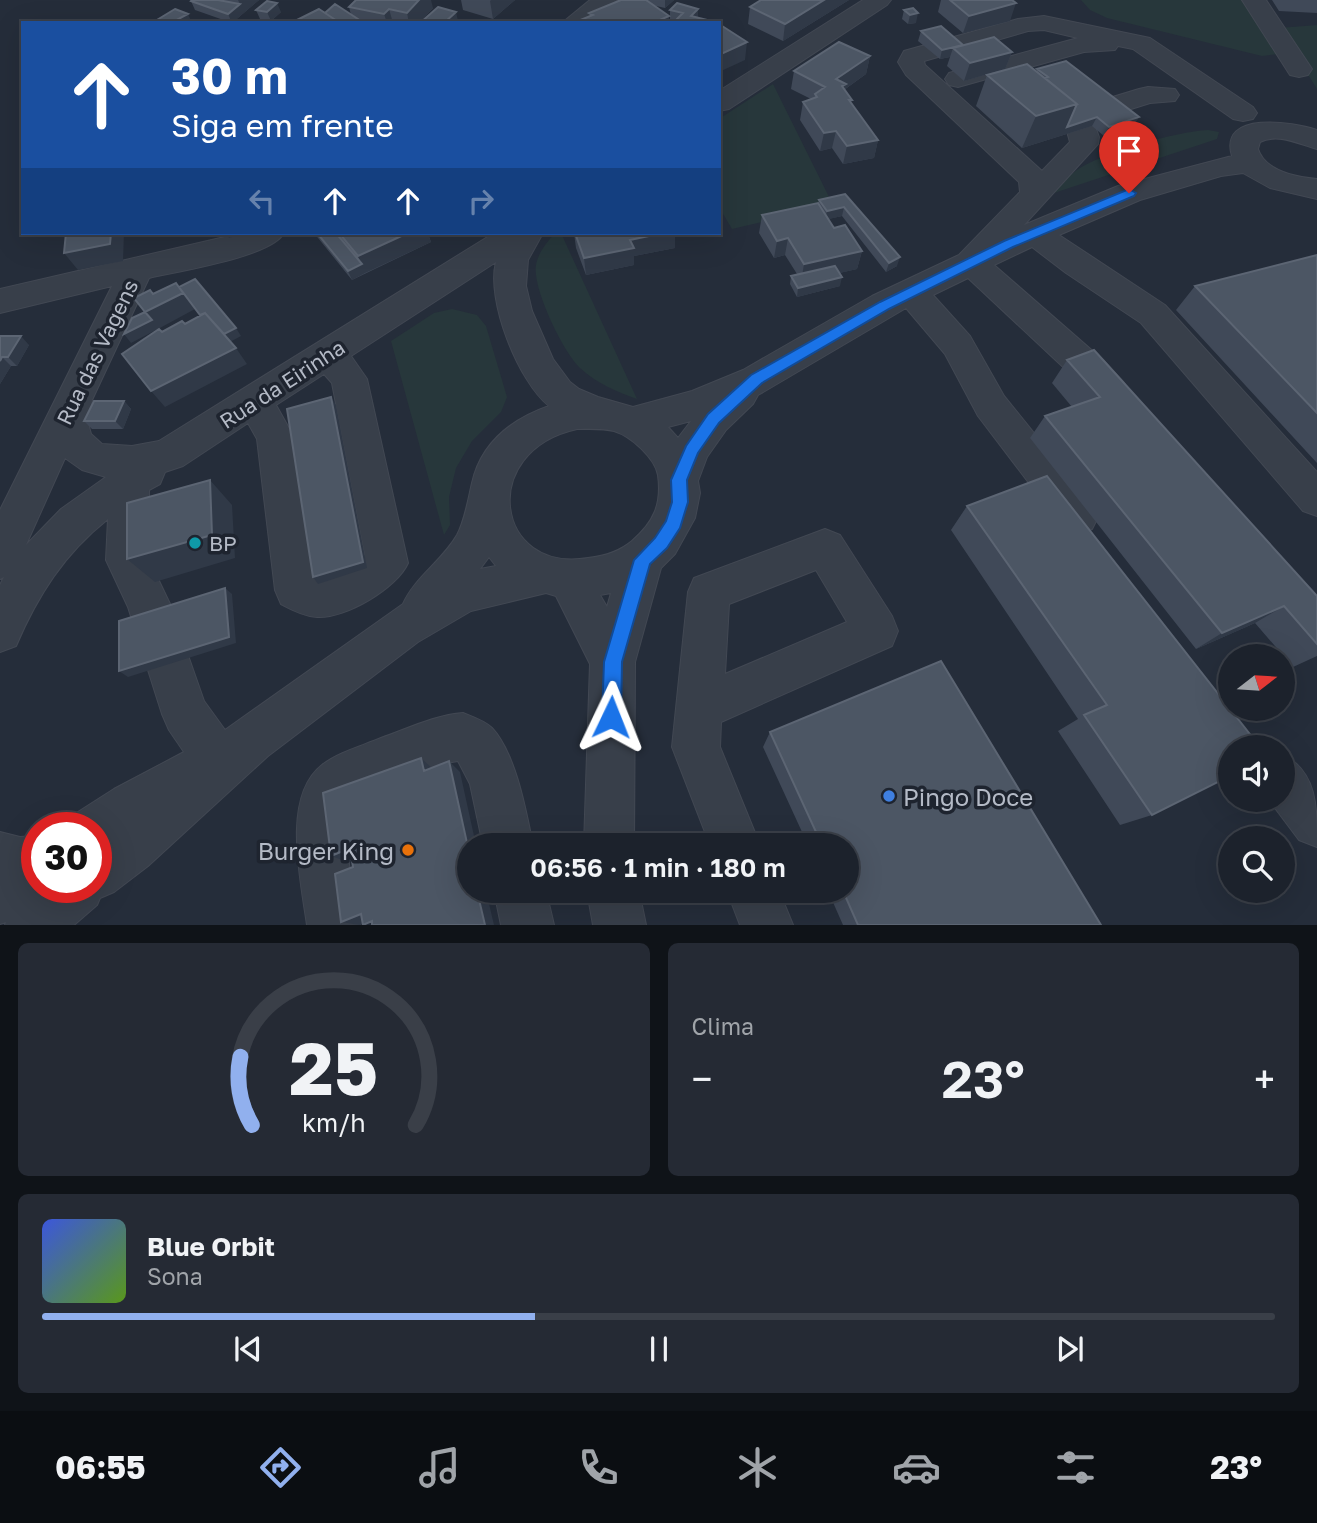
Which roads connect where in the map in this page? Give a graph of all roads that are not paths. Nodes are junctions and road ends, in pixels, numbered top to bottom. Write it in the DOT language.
graph roads {
  1 [pos="605,0"];
  2 [pos="878,0"];
  3 [pos="1254,0"];
  4 [pos="577,21"];
  5 [pos="1299,69"];
  6 [pos="1023,85"];
  7 [pos="1075,91"];
  8 [pos="1166,94"];
  9 [pos="721,102"];
  10 [pos="1214,104"];
  11 [pos="954,106"];
  12 [pos="1243,113"];
  13 [pos="1268,130"];
  14 [pos="1317,140"];
  15 [pos="1251,163"];
  16 [pos="1317,189"];
  17 [pos="1035,196"];
  18 [pos="1035,233"];
  19 [pos="265,235"];
  20 [pos="514,235"];
  21 [pos="526,235"];
  22 [pos="971,262"];
  23 [pos="137,269"];
  24 [pos="911,292"];
  25 [pos="417,297"];
  26 [pos="0,302"];
  27 [pos="518,319"];
  28 [pos="329,354"];
  29 [pos="539,368"];
  30 [pos="756,380"];
  31 [pos="74,400"];
  32 [pos="253,403"];
  33 [pos="619,418"];
  34 [pos="1137,422"];
  35 [pos="524,434"];
  36 [pos="190,444"];
  37 [pos="679,480"];
  38 [pos="130,482"];
  39 [pos="1317,499"];
  40 [pos="488,502"];
  41 [pos="1103,549"];
  42 [pos="0,560"];
  43 [pos="642,560"];
  44 [pos="557,576"];
  45 [pos="403,626"];
  46 [pos="0,631"];
  47 [pos="613,662"];
  48 [pos="699,708"];
  49 [pos="234,749"];
  50 [pos="1295,794"];
  51 [pos="112,819"];
  52 [pos="1317,822"];
  53 [pos="505,833"];
  54 [pos="609,833"];
  55 [pos="730,833"];
  56 [pos="0,858"];
  57 [pos="112,862"];
  58 [pos="21,863"];
  59 [pos="21,883"];
  60 [pos="0,898"];
  61 [pos="59,903"];
  62 [pos="523,903"];
  63 [pos="615,903"];
  64 [pos="758,903"];
  65 [pos="32,925"];
  66 [pos="334,925"];
  67 [pos="528,925"];
  68 [pos="620,925"];
  69 [pos="767,925"];
  1 -- 4 [label="street"];
  2 -- 9 [label="street"];
  3 -- 5 [label="street"];
  6 -- 11 [label="street"];
  7 -- 8 [label="street"];
  8 -- 10 [label="street"];
  8 -- 17 [label="street"];
  10 -- 11 [label="street"];
  10 -- 12 [label="street"];
  11 -- 12 [label="street"];
  11 -- 17 [label="street"];
  12 -- 13 [label="street"];
  13 -- 14 [label="street"];
  13 -- 15 [label="street"];
  15 -- 16 [label="street"];
  15 -- 18 [label="street"];
  17 -- 22 [label="street"];
  18 -- 22 [label="street"];
  18 -- 39 [label="street"];
  19 -- 23 [label="street, Rua das Vagens"];
  20 -- 25 [label="street, Rua da Eirinha"];
  21 -- 27 [label="street"];
  22 -- 24 [label="street"];
  22 -- 34 [label="street"];
  23 -- 26 [label="street"];
  23 -- 31 [label="street, Rua das Vagens"];
  24 -- 30 [label="street"];
  24 -- 41 [label="street"];
  25 -- 27 [label="street"];
  25 -- 28 [label="street, Rua da Eirinha"];
  27 -- 29 [label="street"];
  28 -- 32 [label="street, Rua da Eirinha"];
  28 -- 32 [label="street"];
  29 -- 33 [label="street"];
  29 -- 35 [label="street"];
  30 -- 33 [label="street"];
  30 -- 37 [label="street"];
  31 -- 36 [label="street, Rua da Eirinha"];
  31 -- 42 [label="street, Rua das Vagens"];
  32 -- 36 [label="street, Rua da Eirinha"];
  33 -- 35 [label="street"];
  33 -- 37 [label="street"];
  35 -- 40 [label="street"];
  36 -- 38 [label="street"];
  37 -- 43 [label="street"];
  38 -- 46 [label="street"];
  38 -- 49 [label="street"];
  40 -- 44 [label="street"];
  40 -- 45 [label="street"];
  43 -- 44 [label="street"];
  43 -- 47 [label="street"];
  44 -- 45 [label="street"];
  44 -- 47 [label="street"];
  45 -- 49 [label="street"];
  47 -- 54 [label="street"];
  48 -- 55 [label="street"];
  49 -- 51 [label="street"];
  49 -- 57 [label="street"];
  50 -- 52 [label="street"];
  53 -- 66 [label="street"];
  56 -- 58 [label="street"];
  59 -- 60 [label="street"];
  61 -- 65 [label="street"];
  62 -- 67 [label="street"];
  63 -- 68 [label="street"];
  64 -- 69 [label="street"];
}
